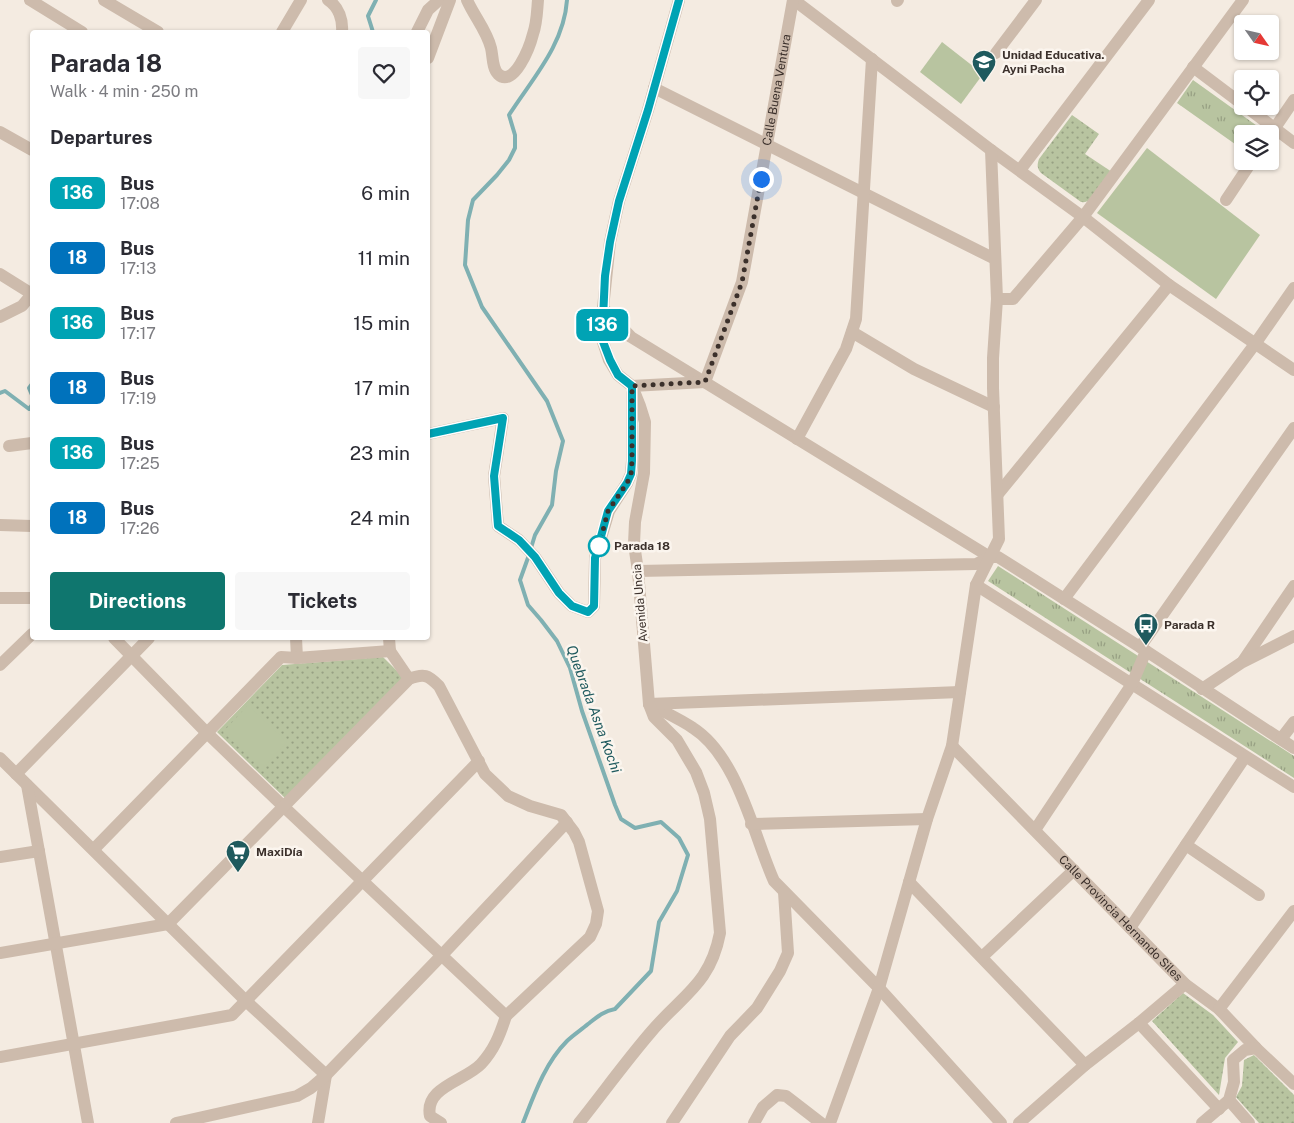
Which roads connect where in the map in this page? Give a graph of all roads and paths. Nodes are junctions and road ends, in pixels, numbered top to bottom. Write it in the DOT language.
graph roads {
  1 [pos="30,0"];
  2 [pos="104,0"];
  3 [pos="300,0"];
  4 [pos="328,0"];
  5 [pos="439,0"];
  6 [pos="450,0"];
  7 [pos="467,0"];
  8 [pos="538,0"];
  9 [pos="679,0"];
  10 [pos="794,0"];
  11 [pos="1036,0"];
  12 [pos="1149,0"];
  13 [pos="1243,0"];
  14 [pos="79,30"];
  15 [pos="155,30"];
  16 [pos="283,30"];
  17 [pos="342,30"];
  18 [pos="418,30"];
  19 [pos="430,53"];
  20 [pos="996,53"];
  21 [pos="872,59"];
  22 [pos="1194,67"];
  23 [pos="654,88"];
  24 [pos="1234,97"];
  25 [pos="1294,100"];
  26 [pos="1254,115"];
  27 [pos="1265,125"];
  28 [pos="1277,125"];
  29 [pos="0,132"];
  30 [pos="1279,136"];
  31 [pos="1294,143"];
  32 [pos="767,145"];
  33 [pos="30,149"];
  34 [pos="991,150"];
  35 [pos="1020,170"];
  36 [pos="1246,170"];
  37 [pos="864,193"];
  38 [pos="1226,200"];
  39 [pos="1083,217"];
  40 [pos="995,259"];
  41 [pos="0,274"];
  42 [pos="1169,285"];
  43 [pos="1294,288"];
  44 [pos="30,293"];
  45 [pos="30,296"];
  46 [pos="997,299"];
  47 [pos="603,308"];
  48 [pos="0,317"];
  49 [pos="852,332"];
  50 [pos="1255,344"];
  51 [pos="1294,370"];
  52 [pos="705,382"];
  53 [pos="632,386"];
  54 [pos="994,407"];
  55 [pos="1294,428"];
  56 [pos="430,434"];
  57 [pos="797,439"];
  58 [pos="30,443"];
  59 [pos="9,446"];
  60 [pos="998,494"];
  61 [pos="0,525"];
  62 [pos="30,526"];
  63 [pos="994,557"];
  64 [pos="638,571"];
  65 [pos="976,585"];
  66 [pos="1294,586"];
  67 [pos="0,598"];
  68 [pos="30,598"];
  69 [pos="1064,599"];
  70 [pos="30,636"];
  71 [pos="1294,636"];
  72 [pos="116,640"];
  73 [pos="148,640"];
  74 [pos="296,640"];
  75 [pos="389,640"];
  76 [pos="1143,649"];
  77 [pos="390,651"];
  78 [pos="132,655"];
  79 [pos="297,658"];
  80 [pos="1241,663"];
  81 [pos="0,664"];
  82 [pos="409,679"];
  83 [pos="1132,684"];
  84 [pos="1202,689"];
  85 [pos="960,692"];
  86 [pos="649,704"];
  87 [pos="1294,722"];
  88 [pos="207,733"];
  89 [pos="1280,740"];
  90 [pos="952,746"];
  91 [pos="1294,748"];
  92 [pos="1245,757"];
  93 [pos="0,758"];
  94 [pos="479,762"];
  95 [pos="16,774"];
  96 [pos="27,785"];
  97 [pos="1294,787"];
  98 [pos="284,807"];
  99 [pos="927,819"];
  100 [pos="567,822"];
  101 [pos="752,824"];
  102 [pos="1035,830"];
  103 [pos="1186,845"];
  104 [pos="94,849"];
  105 [pos="39,851"];
  106 [pos="0,858"];
  107 [pos="1074,870"];
  108 [pos="363,881"];
  109 [pos="909,882"];
  110 [pos="784,892"];
  111 [pos="1259,895"];
  112 [pos="1294,911"];
  113 [pos="168,924"];
  114 [pos="1130,928"];
  115 [pos="56,944"];
  116 [pos="0,953"];
  117 [pos="442,956"];
  118 [pos="982,957"];
  119 [pos="1185,984"];
  120 [pos="878,988"];
  121 [pos="246,1001"];
  122 [pos="1219,1009"];
  123 [pos="506,1016"];
  124 [pos="1139,1023"];
  125 [pos="74,1044"];
  126 [pos="1256,1048"];
  127 [pos="0,1056"];
  128 [pos="1085,1065"];
  129 [pos="326,1075"];
  130 [pos="1294,1084"];
  131 [pos="1229,1100"];
  132 [pos="1219,1109"];
  133 [pos="88,1123"];
  134 [pos="176,1123"];
  135 [pos="318,1123"];
  136 [pos="441,1123"];
  137 [pos="579,1123"];
  138 [pos="672,1123"];
  139 [pos="754,1123"];
  140 [pos="821,1123"];
  141 [pos="830,1123"];
  142 [pos="1001,1123"];
  143 [pos="1019,1123"];
  144 [pos="1202,1123"];
  145 [pos="1249,1123"];
  1 -- 14 [label="street"];
  2 -- 15 [label="street"];
  3 -- 16 [label="street"];
  4 -- 17 [label="street"];
  5 -- 18 [label="street"];
  6 -- 19 [label="street"];
  7 -- 8 [label="street"];
  9 -- 23 [label="street, Avenida Uncia"];
  10 -- 21 [label="street"];
  10 -- 32 [label="street, Calle Buena Ventura"];
  11 -- 20 [label="street"];
  12 -- 35 [label="street"];
  13 -- 22 [label="street"];
  21 -- 34 [label="street"];
  21 -- 37 [label="street"];
  22 -- 24 [label="street"];
  22 -- 39 [label="street"];
  23 -- 32 [label="street"];
  23 -- 47 [label="street, Avenida Uncia"];
  25 -- 28 [label="street"];
  26 -- 27 [label="street"];
  29 -- 33 [label="street"];
  30 -- 31 [label="street"];
  32 -- 37 [label="street"];
  32 -- 52 [label="street, Calle Buena Ventura"];
  34 -- 35 [label="street"];
  34 -- 40 [label="street"];
  35 -- 39 [label="street"];
  36 -- 38 [label="street"];
  37 -- 40 [label="street"];
  37 -- 49 [label="street"];
  39 -- 42 [label="street"];
  39 -- 46 [label="street"];
  40 -- 46 [label="street"];
  41 -- 44 [label="street"];
  42 -- 50 [label="street"];
  42 -- 60 [label="street"];
  43 -- 50 [label="street"];
  45 -- 48 [label="street"];
  46 -- 54 [label="street"];
  47 -- 52 [label="street"];
  47 -- 53 [label="street, Avenida Uncia"];
  49 -- 54 [label="street"];
  49 -- 57 [label="street"];
  50 -- 51 [label="street"];
  50 -- 69 [label="street"];
  52 -- 53 [label="street"];
  52 -- 57 [label="street"];
  53 -- 56 [label="street"];
  53 -- 64 [label="street, Avenida Uncia"];
  54 -- 60 [label="street"];
  55 -- 76 [label="street"];
  57 -- 63 [label="street"];
  58 -- 59 [label="street"];
  60 -- 63 [label="street"];
  61 -- 62 [label="street"];
  63 -- 64 [label="street"];
  63 -- 65 [label="street"];
  63 -- 69 [label="street"];
  64 -- 86 [label="street, Avenida Uncia"];
  65 -- 83 [label="street"];
  65 -- 85 [label="street"];
  66 -- 80 [label="street"];
  67 -- 68 [label="street"];
  69 -- 76 [label="street"];
  70 -- 81 [label="street"];
  71 -- 80 [label="street"];
  72 -- 78 [label="street"];
  73 -- 78 [label="street"];
  74 -- 79 [label="street"];
  75 -- 77 [label="street"];
  76 -- 83 [label="street"];
  76 -- 84 [label="street"];
  77 -- 79 [label="street"];
  77 -- 82 [label="street"];
  78 -- 88 [label="street"];
  78 -- 95 [label="street"];
  79 -- 88 [label="street"];
  80 -- 84 [label="street"];
  82 -- 94 [label="street"];
  82 -- 98 [label="street"];
  83 -- 92 [label="street"];
  83 -- 102 [label="street"];
  84 -- 89 [label="street"];
  85 -- 86 [label="street"];
  85 -- 90 [label="street"];
  86 -- 101 [label="street"];
  86 -- 137 [label="street, Avenida Uncia"];
  87 -- 89 [label="street"];
  88 -- 98 [label="street"];
  88 -- 104 [label="street"];
  89 -- 91 [label="street"];
  90 -- 99 [label="street"];
  90 -- 102 [label="street, Calle Provincia Hernando Siles"];
  92 -- 97 [label="street"];
  92 -- 103 [label="street"];
  93 -- 95 [label="street"];
  94 -- 100 [label="street"];
  94 -- 108 [label="street"];
  95 -- 96 [label="street"];
  96 -- 104 [label="street"];
  96 -- 105 [label="street"];
  98 -- 108 [label="street"];
  98 -- 113 [label="street"];
  99 -- 101 [label="street"];
  99 -- 109 [label="street"];
  100 -- 117 [label="street"];
  100 -- 123 [label="street"];
  101 -- 110 [label="street"];
  102 -- 107 [label="street, Calle Provincia Hernando Siles"];
  103 -- 111 [label="street"];
  103 -- 114 [label="street"];
  104 -- 113 [label="street"];
  105 -- 106 [label="street"];
  105 -- 115 [label="street"];
  107 -- 114 [label="street, Calle Provincia Hernando Siles"];
  107 -- 118 [label="street"];
  108 -- 117 [label="street"];
  108 -- 121 [label="street"];
  109 -- 118 [label="street"];
  109 -- 120 [label="street"];
  110 -- 120 [label="street"];
  110 -- 138 [label="street"];
  112 -- 122 [label="street"];
  113 -- 115 [label="street"];
  113 -- 121 [label="street"];
  114 -- 119 [label="street, Calle Provincia Hernando Siles"];
  115 -- 116 [label="street"];
  115 -- 125 [label="street"];
  117 -- 123 [label="street"];
  117 -- 129 [label="street"];
  118 -- 128 [label="street"];
  119 -- 122 [label="street, Calle Provincia Hernando Siles"];
  119 -- 124 [label="street"];
  120 -- 141 [label="street"];
  120 -- 142 [label="street"];
  121 -- 125 [label="street"];
  121 -- 129 [label="street"];
  122 -- 126 [label="street, Calle Provincia Hernando Siles"];
  123 -- 136 [label="street"];
  124 -- 128 [label="street"];
  124 -- 132 [label="street"];
  125 -- 127 [label="street"];
  125 -- 133 [label="street"];
  126 -- 130 [label="street, Calle Provincia Hernando Siles"];
  126 -- 131 [label="street"];
  128 -- 143 [label="street"];
  129 -- 134 [label="street"];
  129 -- 135 [label="street"];
  131 -- 132 [label="street"];
  131 -- 145 [label="street"];
  132 -- 144 [label="street"];
  139 -- 140 [label="street"];
}
